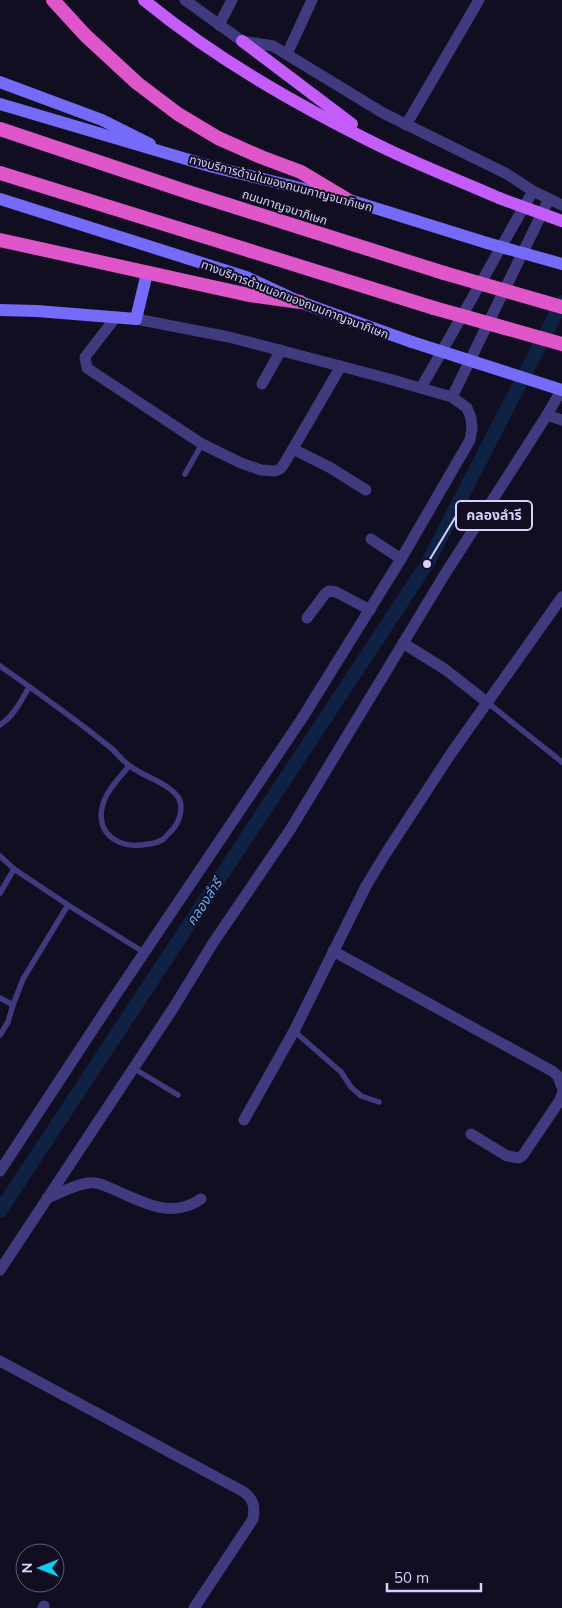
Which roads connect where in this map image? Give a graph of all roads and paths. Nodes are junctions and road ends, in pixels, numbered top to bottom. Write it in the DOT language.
graph roads {
  1 [pos="53,0"];
  2 [pos="144,0"];
  3 [pos="185,0"];
  4 [pos="232,0"];
  5 [pos="312,0"];
  6 [pos="479,0"];
  7 [pos="219,25"];
  8 [pos="242,40"];
  9 [pos="287,54"];
  10 [pos="0,82"];
  11 [pos="0,104"];
  12 [pos="406,125"];
  13 [pos="0,129"];
  14 [pos="381,146"];
  15 [pos="166,152"];
  16 [pos="0,173"];
  17 [pos="533,191"];
  18 [pos="346,198"];
  19 [pos="549,199"];
  20 [pos="0,200"];
  21 [pos="562,205"];
  22 [pos="562,221"];
  23 [pos="0,240"];
  24 [pos="562,264"];
  25 [pos="147,273"];
  26 [pos="300,302"];
  27 [pos="562,307"];
  28 [pos="0,310"];
  29 [pos="116,317"];
  30 [pos="136,319"];
  31 [pos="562,344"];
  32 [pos="281,350"];
  33 [pos="341,366"];
  34 [pos="262,384"];
  35 [pos="421,388"];
  36 [pos="562,389"];
  37 [pos="452,397"];
  38 [pos="545,419"];
  39 [pos="562,420"];
  40 [pos="202,444"];
  41 [pos="293,449"];
  42 [pos="185,474"];
  43 [pos="366,490"];
  44 [pos="371,539"];
  45 [pos="401,559"];
  46 [pos="562,597"];
  47 [pos="370,610"];
  48 [pos="307,618"];
  49 [pos="403,643"];
  50 [pos="0,666"];
  51 [pos="30,686"];
  52 [pos="488,703"];
  53 [pos="0,725"];
  54 [pos="562,762"];
  55 [pos="129,766"];
  56 [pos="0,856"];
  57 [pos="14,870"];
  58 [pos="0,893"];
  59 [pos="68,905"];
  60 [pos="333,952"];
  61 [pos="145,953"];
  62 [pos="0,998"];
  63 [pos="13,1005"];
  64 [pos="294,1031"];
  65 [pos="0,1035"];
  66 [pos="133,1068"];
  67 [pos="562,1087"];
  68 [pos="562,1094"];
  69 [pos="178,1095"];
  70 [pos="379,1102"];
  71 [pos="244,1120"];
  72 [pos="471,1134"];
  73 [pos="0,1171"];
  74 [pos="47,1198"];
  75 [pos="201,1199"];
  76 [pos="0,1270"];
  77 [pos="0,1361"];
  78 [pos="194,1608"];
  1 -- 18 [label="highway"];
  2 -- 14 [label="main road"];
  3 -- 7 [label="street"];
  4 -- 7 [label="street"];
  5 -- 9 [label="street"];
  6 -- 12 [label="street"];
  7 -- 8 [label="street"];
  8 -- 9 [label="street"];
  8 -- 14 [label="main road"];
  9 -- 12 [label="street"];
  10 -- 15 [label="main road"];
  11 -- 15 [label="main road, ทางบริการด้านในของถนนกาญจนาภิเษก"];
  12 -- 17 [label="street"];
  13 -- 27 [label="highway, ถนนกาญจนาภิเษก, bridge"];
  14 -- 22 [label="main road, bridge"];
  15 -- 18 [label="main road, ทางบริการด้านในของถนนกาญจนาภิเษก"];
  16 -- 31 [label="highway, bridge"];
  17 -- 19 [label="street"];
  17 -- 35 [label="street"];
  18 -- 24 [label="main road, ทางบริการด้านในของถนนกาญจนาภิเษก, bridge"];
  19 -- 21 [label="street"];
  19 -- 37 [label="street"];
  20 -- 26 [label="main road, ทางบริการด้านนอกของถนนกาญจนาภิเษก"];
  23 -- 25 [label="highway"];
  25 -- 26 [label="highway"];
  25 -- 30 [label="main road"];
  26 -- 36 [label="main road, ทางบริการด้านนอกของถนนกาญจนาภิเษก, bridge"];
  28 -- 29 [label="main road"];
  29 -- 30 [label="main road"];
  29 -- 40 [label="street"];
  30 -- 32 [label="street"];
  32 -- 33 [label="street"];
  32 -- 34 [label="street"];
  33 -- 35 [label="street"];
  33 -- 41 [label="street"];
  35 -- 37 [label="street"];
  36 -- 38 [label="street"];
  37 -- 45 [label="street"];
  38 -- 39 [label="street"];
  38 -- 49 [label="street"];
  40 -- 41 [label="street"];
  40 -- 42 [label="lane"];
  41 -- 43 [label="street"];
  44 -- 45 [label="street"];
  45 -- 47 [label="street"];
  46 -- 52 [label="street"];
  47 -- 48 [label="street"];
  47 -- 61 [label="street"];
  49 -- 52 [label="street"];
  49 -- 66 [label="street"];
  50 -- 51 [label="lane"];
  51 -- 53 [label="lane"];
  51 -- 55 [label="lane"];
  52 -- 54 [label="lane"];
  52 -- 60 [label="street"];
  55 -- 55 [label="lane"];
  56 -- 57 [label="lane"];
  57 -- 58 [label="lane"];
  57 -- 59 [label="lane"];
  59 -- 61 [label="lane"];
  59 -- 63 [label="lane"];
  60 -- 64 [label="street"];
  60 -- 67 [label="street"];
  61 -- 73 [label="street"];
  62 -- 63 [label="lane"];
  63 -- 65 [label="lane"];
  64 -- 70 [label="lane"];
  64 -- 71 [label="street"];
  66 -- 69 [label="lane"];
  66 -- 74 [label="street"];
  68 -- 72 [label="street"];
  74 -- 75 [label="street"];
  74 -- 76 [label="street"];
  77 -- 78 [label="street"];
}
